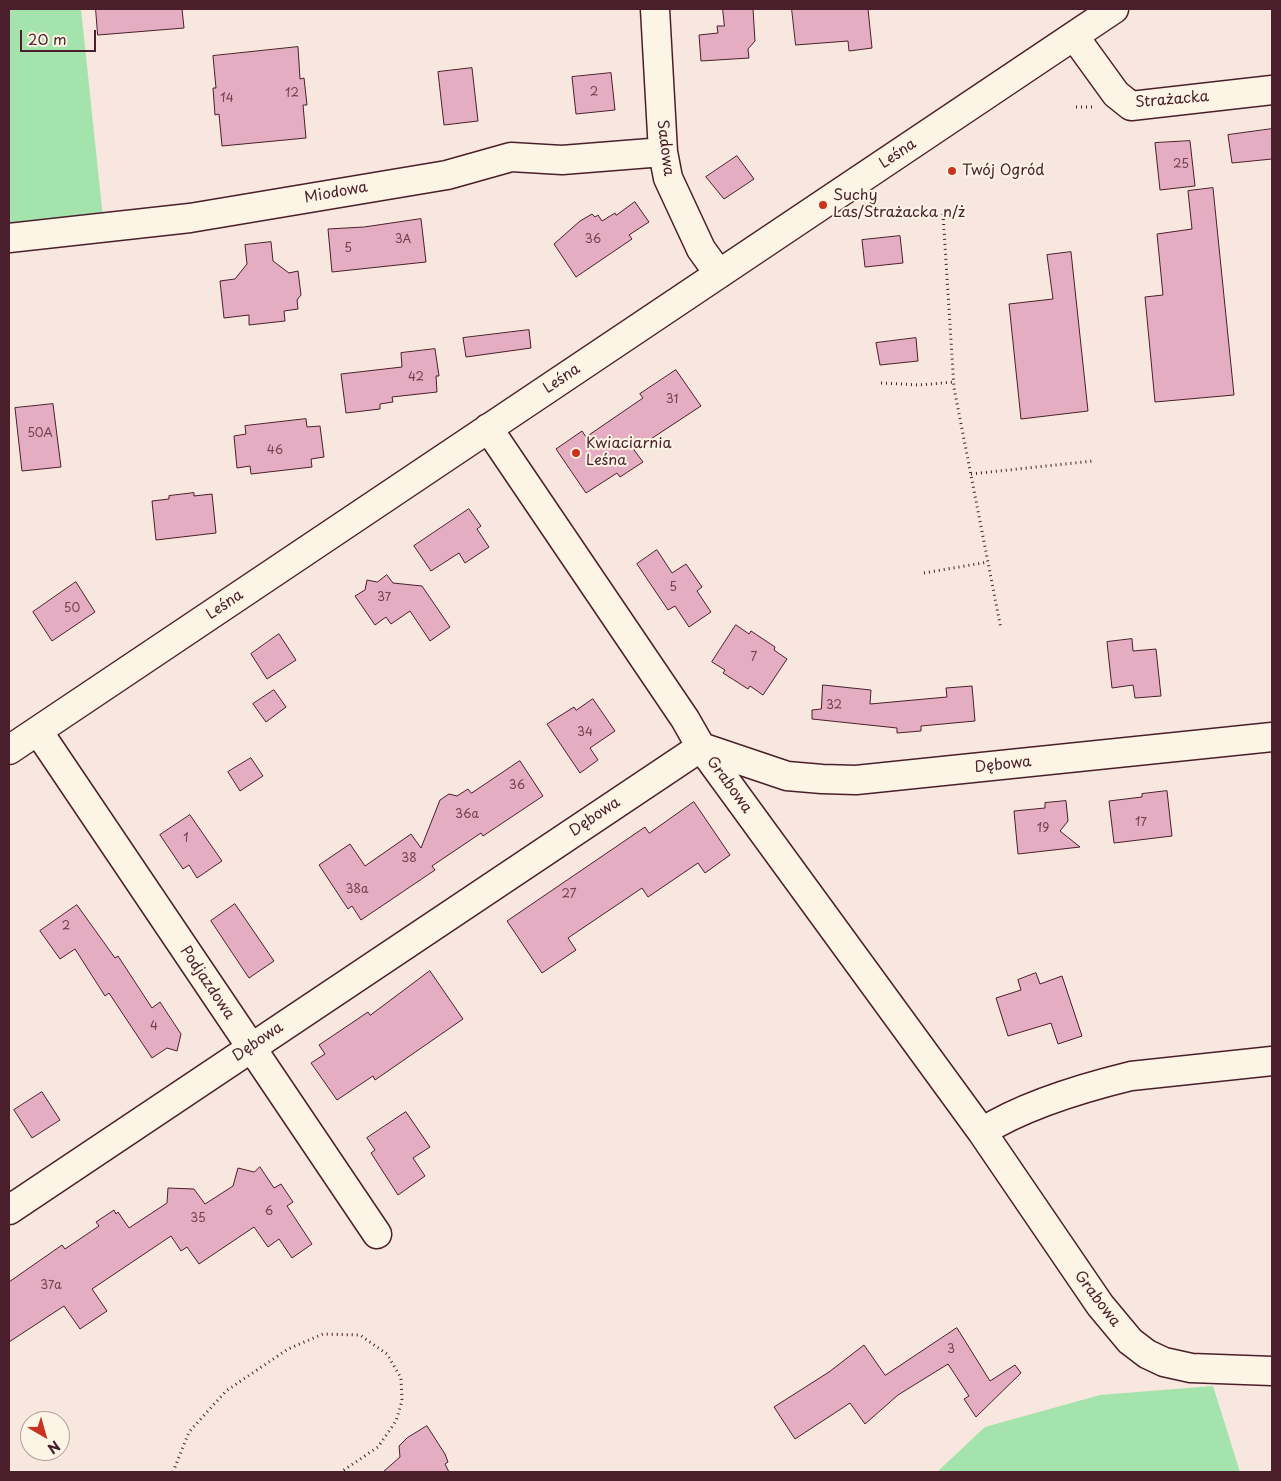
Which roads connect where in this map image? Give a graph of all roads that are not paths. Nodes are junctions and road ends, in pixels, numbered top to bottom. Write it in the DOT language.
graph roads {
  1 [pos="655,9"];
  2 [pos="1114,9"];
  3 [pos="1074,36"];
  4 [pos="1272,90"];
  5 [pos="662,152"];
  6 [pos="9,238"];
  7 [pos="719,274"];
  8 [pos="488,428"];
  9 [pos="38,731"];
  10 [pos="1272,737"];
  11 [pos="11,744"];
  12 [pos="701,747"];
  13 [pos="250,1047"];
  14 [pos="1272,1061"];
  15 [pos="982,1132"];
  16 [pos="9,1210"];
  17 [pos="377,1234"];
  18 [pos="1272,1372"];
  1 -- 5 [label="street, Sadowa"];
  2 -- 3 [label="street, Leśna"];
  3 -- 4 [label="street, Strażacka"];
  3 -- 7 [label="street, Leśna"];
  5 -- 6 [label="street, Miodowa"];
  5 -- 7 [label="street, Sadowa"];
  7 -- 8 [label="street, Leśna"];
  8 -- 9 [label="street, Leśna"];
  8 -- 12 [label="street, Grabowa"];
  9 -- 11 [label="street, Leśna"];
  9 -- 13 [label="street, Podjazdowa"];
  10 -- 12 [label="street, Dębowa"];
  12 -- 13 [label="street, Dębowa"];
  12 -- 15 [label="street, Grabowa"];
  13 -- 16 [label="street, Dębowa"];
  13 -- 17 [label="street, Podjazdowa"];
  14 -- 15 [label="street"];
  15 -- 18 [label="street, Grabowa"];
}
